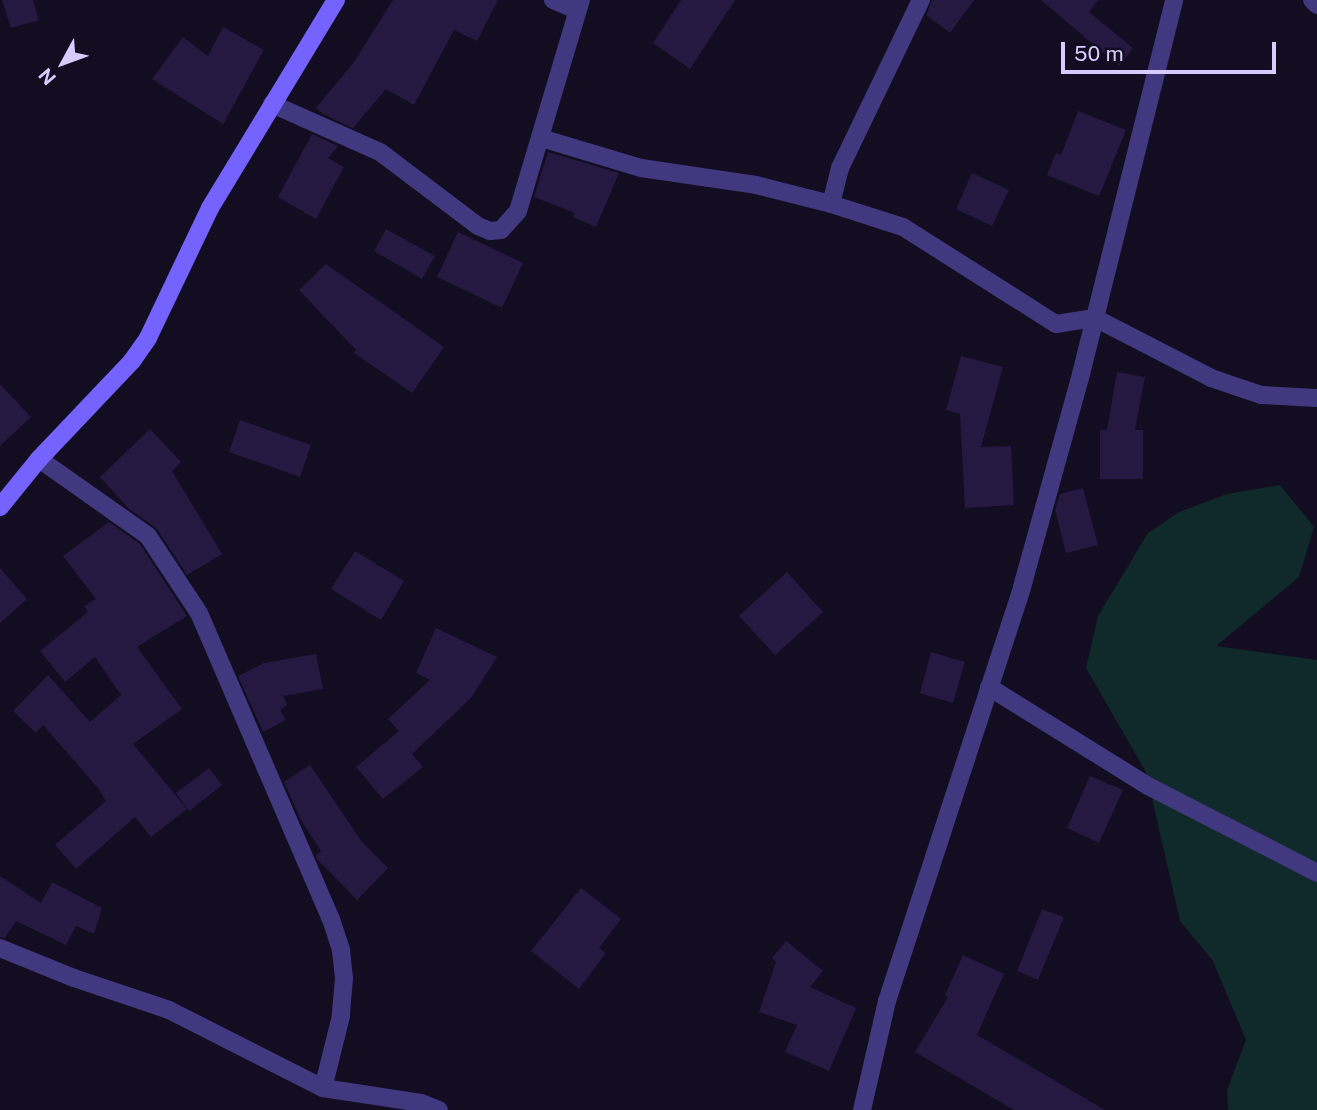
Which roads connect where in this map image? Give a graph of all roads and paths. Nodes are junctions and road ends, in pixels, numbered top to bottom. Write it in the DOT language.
graph roads {
  1 [pos="336,0"];
  2 [pos="553,0"];
  3 [pos="921,0"];
  4 [pos="1174,0"];
  5 [pos="1312,0"];
  6 [pos="579,5"];
  7 [pos="1317,5"];
  8 [pos="272,104"];
  9 [pos="541,138"];
  10 [pos="831,204"];
  11 [pos="1095,318"];
  12 [pos="1317,397"];
  13 [pos="39,460"];
  14 [pos="0,506"];
  15 [pos="989,687"];
  16 [pos="1317,873"];
  17 [pos="0,948"];
  18 [pos="323,1088"];
  19 [pos="439,1110"];
  20 [pos="862,1110"];
  1 -- 8 [label="street"];
  2 -- 6 [label="street"];
  3 -- 10 [label="street"];
  4 -- 11 [label="street"];
  5 -- 7 [label="street"];
  6 -- 9 [label="street"];
  8 -- 9 [label="street"];
  8 -- 13 [label="street"];
  9 -- 10 [label="street"];
  10 -- 11 [label="street"];
  11 -- 12 [label="street"];
  11 -- 15 [label="street"];
  13 -- 14 [label="street"];
  13 -- 18 [label="street"];
  15 -- 16 [label="street"];
  15 -- 20 [label="street"];
  17 -- 18 [label="street"];
  18 -- 19 [label="street"];
}
